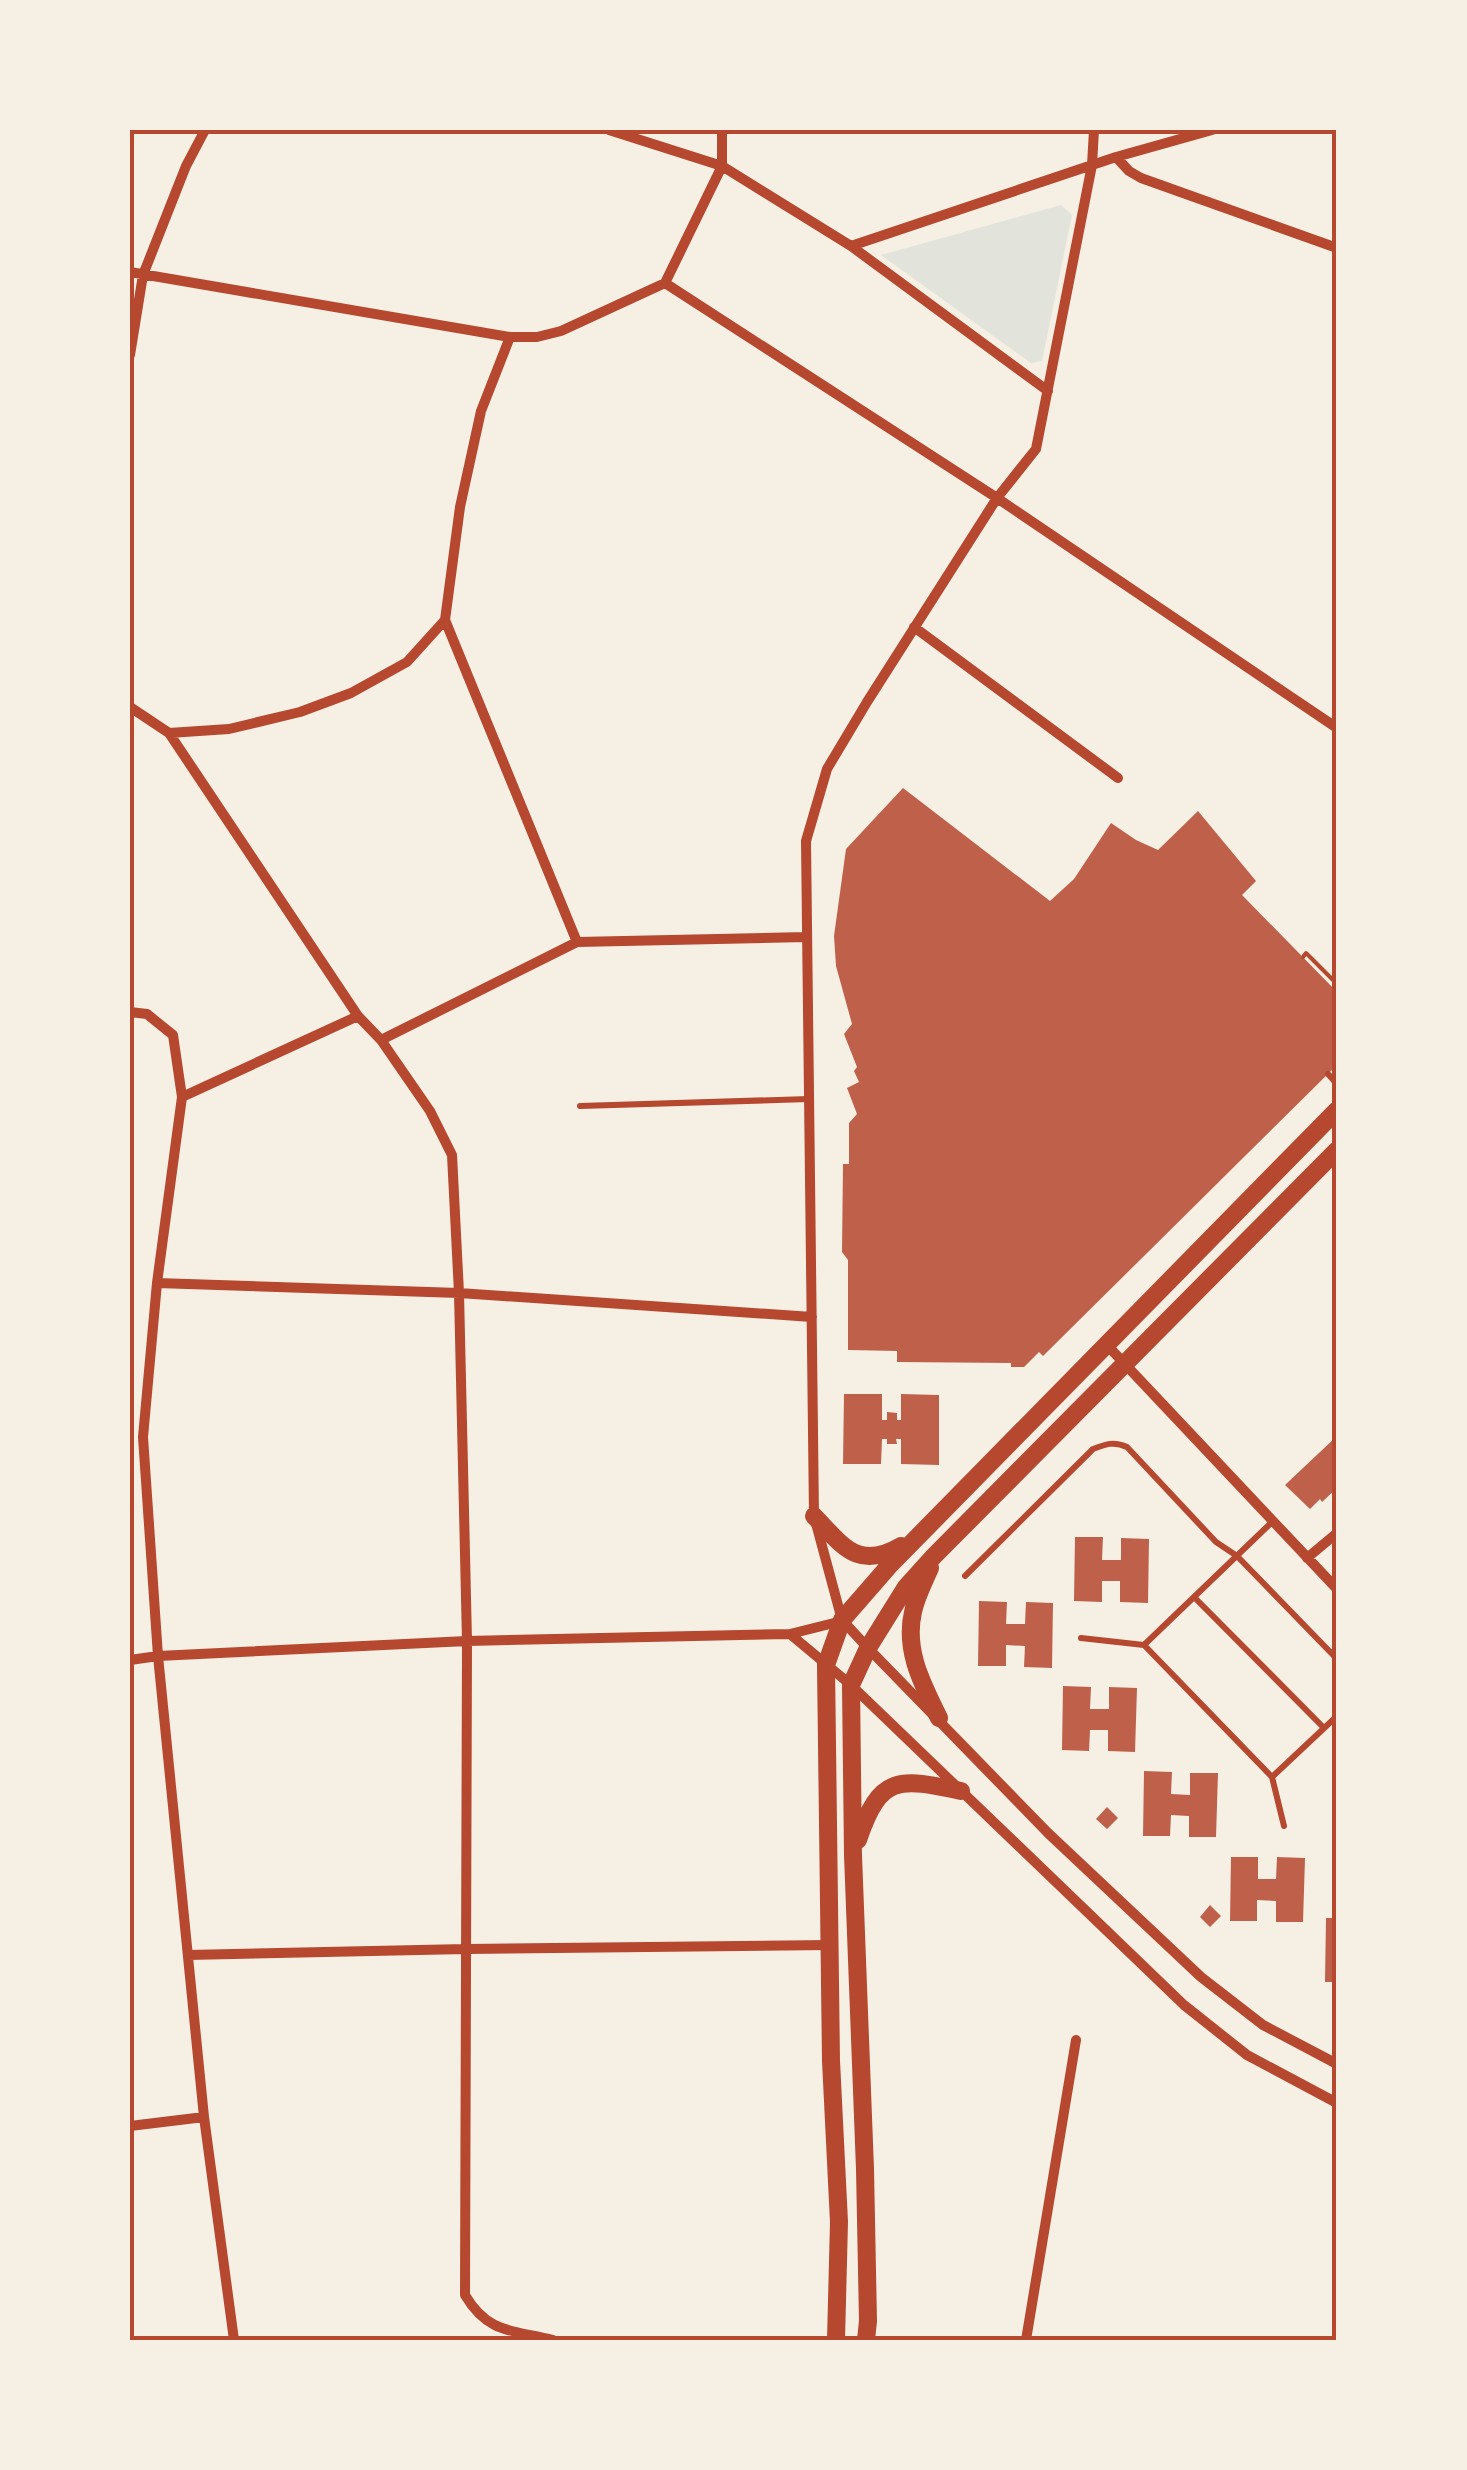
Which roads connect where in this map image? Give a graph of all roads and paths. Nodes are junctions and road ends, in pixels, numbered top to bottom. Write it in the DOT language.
graph roads {
  1 [pos="205,130"];
  2 [pos="608,130"];
  3 [pos="722,130"];
  4 [pos="1094,130"];
  5 [pos="1212,130"];
  6 [pos="1116,156"];
  7 [pos="1092,165"];
  8 [pos="722,166"];
  9 [pos="851,246"];
  10 [pos="1337,248"];
  11 [pos="130,272"];
  12 [pos="143,275"];
  13 [pos="665,283"];
  14 [pos="510,337"];
  15 [pos="130,355"];
  16 [pos="1048,390"];
  17 [pos="997,498"];
  18 [pos="445,620"];
  19 [pos="914,628"];
  20 [pos="130,707"];
  21 [pos="1337,728"];
  22 [pos="168,733"];
  23 [pos="1118,778"];
  24 [pos="806,937"];
  25 [pos="577,942"];
  26 [pos="1303,957"];
  27 [pos="1337,984"];
  28 [pos="130,1012"];
  29 [pos="358,1016"];
  30 [pos="381,1040"];
  31 [pos="1328,1074"];
  32 [pos="1337,1084"];
  33 [pos="182,1097"];
  34 [pos="809,1099"];
  35 [pos="580,1106"];
  36 [pos="1337,1110"];
  37 [pos="1337,1150"];
  38 [pos="157,1284"];
  39 [pos="459,1293"];
  40 [pos="812,1317"];
  41 [pos="1106,1344"];
  42 [pos="1124,1364"];
  43 [pos="814,1516"];
  44 [pos="1272,1522"];
  45 [pos="1337,1533"];
  46 [pos="919,1535"];
  47 [pos="934,1556"];
  48 [pos="1237,1556"];
  49 [pos="1307,1558"];
  50 [pos="965,1576"];
  51 [pos="1337,1589"];
  52 [pos="1194,1597"];
  53 [pos="842,1620"];
  54 [pos="790,1634"];
  55 [pos="1081,1638"];
  56 [pos="467,1640"];
  57 [pos="1144,1645"];
  58 [pos="868,1648"];
  59 [pos="158,1656"];
  60 [pos="1337,1659"];
  61 [pos="130,1660"];
  62 [pos="826,1665"];
  63 [pos="852,1686"];
  64 [pos="1337,1716"];
  65 [pos="939,1718"];
  66 [pos="1324,1728"];
  67 [pos="1272,1777"];
  68 [pos="962,1791"];
  69 [pos="1284,1826"];
  70 [pos="853,1855"];
  71 [pos="829,1945"];
  72 [pos="466,1949"];
  73 [pos="188,1954"];
  74 [pos="1076,2040"];
  75 [pos="1337,2064"];
  76 [pos="1337,2103"];
  77 [pos="204,2117"];
  78 [pos="130,2126"];
  79 [pos="234,2340"];
  80 [pos="553,2340"];
  81 [pos="836,2340"];
  82 [pos="866,2340"];
  83 [pos="1026,2340"];
  1 -- 12 [label="street"];
  2 -- 8 [label="street"];
  3 -- 8 [label="street"];
  4 -- 7 [label="street"];
  5 -- 6 [label="street"];
  6 -- 7 [label="street"];
  6 -- 10 [label="street"];
  7 -- 9 [label="street"];
  7 -- 16 [label="street"];
  8 -- 9 [label="street"];
  8 -- 13 [label="street"];
  9 -- 16 [label="street"];
  11 -- 12 [label="street"];
  12 -- 14 [label="street"];
  12 -- 15 [label="street"];
  13 -- 14 [label="street"];
  13 -- 17 [label="street"];
  14 -- 18 [label="street"];
  16 -- 17 [label="street"];
  17 -- 19 [label="street"];
  17 -- 21 [label="street"];
  18 -- 22 [label="street"];
  18 -- 25 [label="street"];
  19 -- 23 [label="street"];
  19 -- 24 [label="street"];
  20 -- 22 [label="street"];
  22 -- 29 [label="street"];
  24 -- 25 [label="street"];
  24 -- 34 [label="street"];
  25 -- 30 [label="street"];
  26 -- 27 [label="path"];
  28 -- 33 [label="street"];
  29 -- 30 [label="street"];
  29 -- 33 [label="street"];
  30 -- 39 [label="street"];
  31 -- 32 [label="lane"];
  33 -- 38 [label="street"];
  34 -- 35 [label="lane"];
  34 -- 40 [label="street"];
  36 -- 41 [label="main road"];
  37 -- 42 [label="main road"];
  38 -- 39 [label="street"];
  38 -- 59 [label="street"];
  39 -- 40 [label="street"];
  39 -- 56 [label="street"];
  40 -- 43 [label="street"];
  41 -- 42 [label="street"];
  41 -- 46 [label="main road"];
  42 -- 44 [label="street"];
  42 -- 47 [label="main road"];
  43 -- 46 [label="main road"];
  43 -- 53 [label="street"];
  44 -- 48 [label="lane"];
  44 -- 49 [label="street"];
  45 -- 49 [label="street"];
  46 -- 53 [label="main road"];
  47 -- 58 [label="main road"];
  47 -- 65 [label="main road"];
  48 -- 50 [label="lane"];
  48 -- 52 [label="lane"];
  48 -- 60 [label="lane"];
  49 -- 51 [label="street"];
  52 -- 57 [label="lane"];
  52 -- 66 [label="lane"];
  53 -- 54 [label="street"];
  53 -- 58 [label="street"];
  53 -- 62 [label="main road"];
  54 -- 56 [label="street"];
  54 -- 62 [label="street"];
  55 -- 57 [label="lane"];
  56 -- 59 [label="street"];
  56 -- 72 [label="street"];
  57 -- 67 [label="lane"];
  58 -- 63 [label="main road"];
  58 -- 65 [label="street"];
  59 -- 61 [label="street"];
  59 -- 73 [label="street"];
  62 -- 63 [label="street"];
  62 -- 71 [label="main road"];
  63 -- 68 [label="street"];
  63 -- 70 [label="main road"];
  64 -- 66 [label="lane"];
  65 -- 75 [label="street"];
  66 -- 67 [label="lane"];
  67 -- 69 [label="lane"];
  68 -- 70 [label="main road"];
  68 -- 76 [label="street"];
  70 -- 82 [label="main road"];
  71 -- 72 [label="street"];
  71 -- 81 [label="main road"];
  72 -- 73 [label="street"];
  72 -- 80 [label="street"];
  73 -- 77 [label="street"];
  74 -- 83 [label="street"];
  77 -- 78 [label="street"];
  77 -- 79 [label="street"];
}
